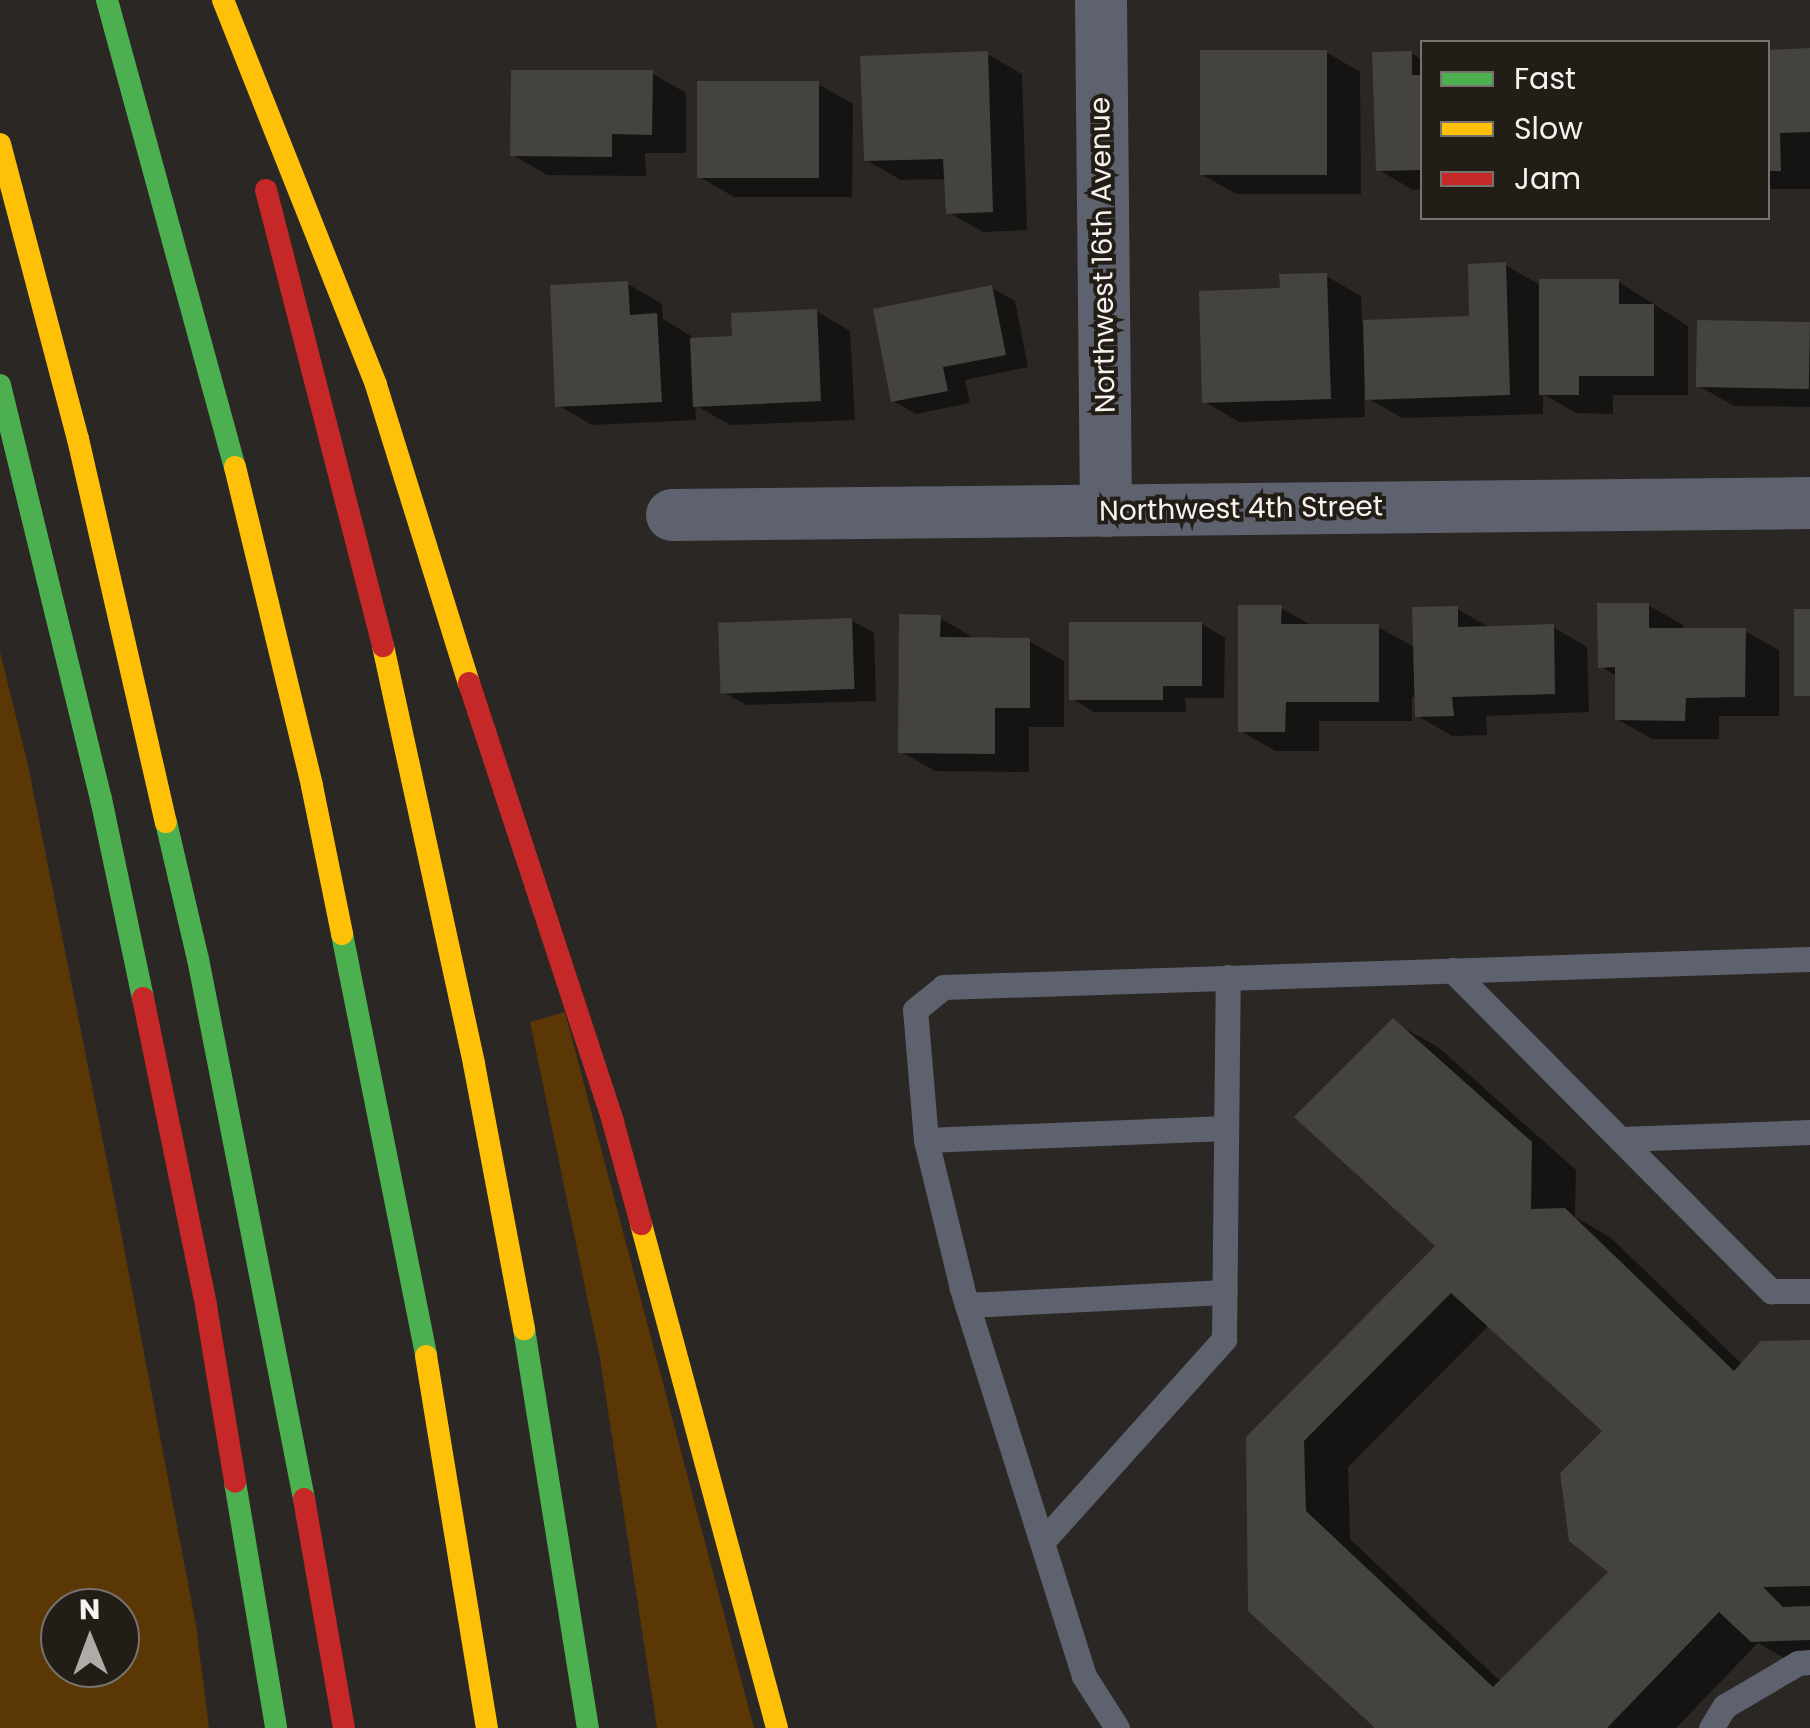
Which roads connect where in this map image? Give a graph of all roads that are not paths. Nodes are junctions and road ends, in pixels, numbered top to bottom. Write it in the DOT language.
graph roads {
  1 [pos="107,0"];
  2 [pos="212,0"];
  3 [pos="222,0"];
  4 [pos="1101,0"];
  5 [pos="248,126"];
  6 [pos="0,144"];
  7 [pos="258,162"];
  8 [pos="0,385"];
  9 [pos="1810,503"];
  10 [pos="1106,510"];
  11 [pos="672,515"];
  12 [pos="1810,959"];
  13 [pos="1452,970"];
  14 [pos="1228,977"];
  15 [pos="1226,1128"];
  16 [pos="1810,1132"];
  17 [pos="1620,1139"];
  18 [pos="926,1140"];
  19 [pos="1810,1291"];
  20 [pos="1225,1292"];
  21 [pos="967,1305"];
  22 [pos="1042,1542"];
  23 [pos="1810,1662"];
  24 [pos="276,1728"];
  25 [pos="344,1728"];
  26 [pos="486,1728"];
  27 [pos="588,1728"];
  28 [pos="777,1728"];
  29 [pos="1117,1728"];
  30 [pos="1711,1728"];
  1 -- 26 [label="highway"];
  2 -- 5 [label="highway"];
  3 -- 28 [label="highway"];
  4 -- 10 [label="street, Northwest 16th Avenue"];
  6 -- 25 [label="highway"];
  7 -- 27 [label="highway"];
  8 -- 24 [label="highway"];
  9 -- 10 [label="street, Northwest 4th Street"];
  10 -- 11 [label="street, Northwest 4th Street"];
  12 -- 13 [label="lane"];
  13 -- 14 [label="lane"];
  13 -- 17 [label="lane"];
  14 -- 15 [label="lane"];
  14 -- 18 [label="lane"];
  15 -- 18 [label="lane"];
  15 -- 20 [label="lane"];
  16 -- 17 [label="lane"];
  17 -- 19 [label="lane"];
  18 -- 21 [label="lane"];
  20 -- 21 [label="lane"];
  20 -- 22 [label="lane"];
  21 -- 22 [label="lane"];
  22 -- 29 [label="lane"];
  23 -- 30 [label="lane"];
}
